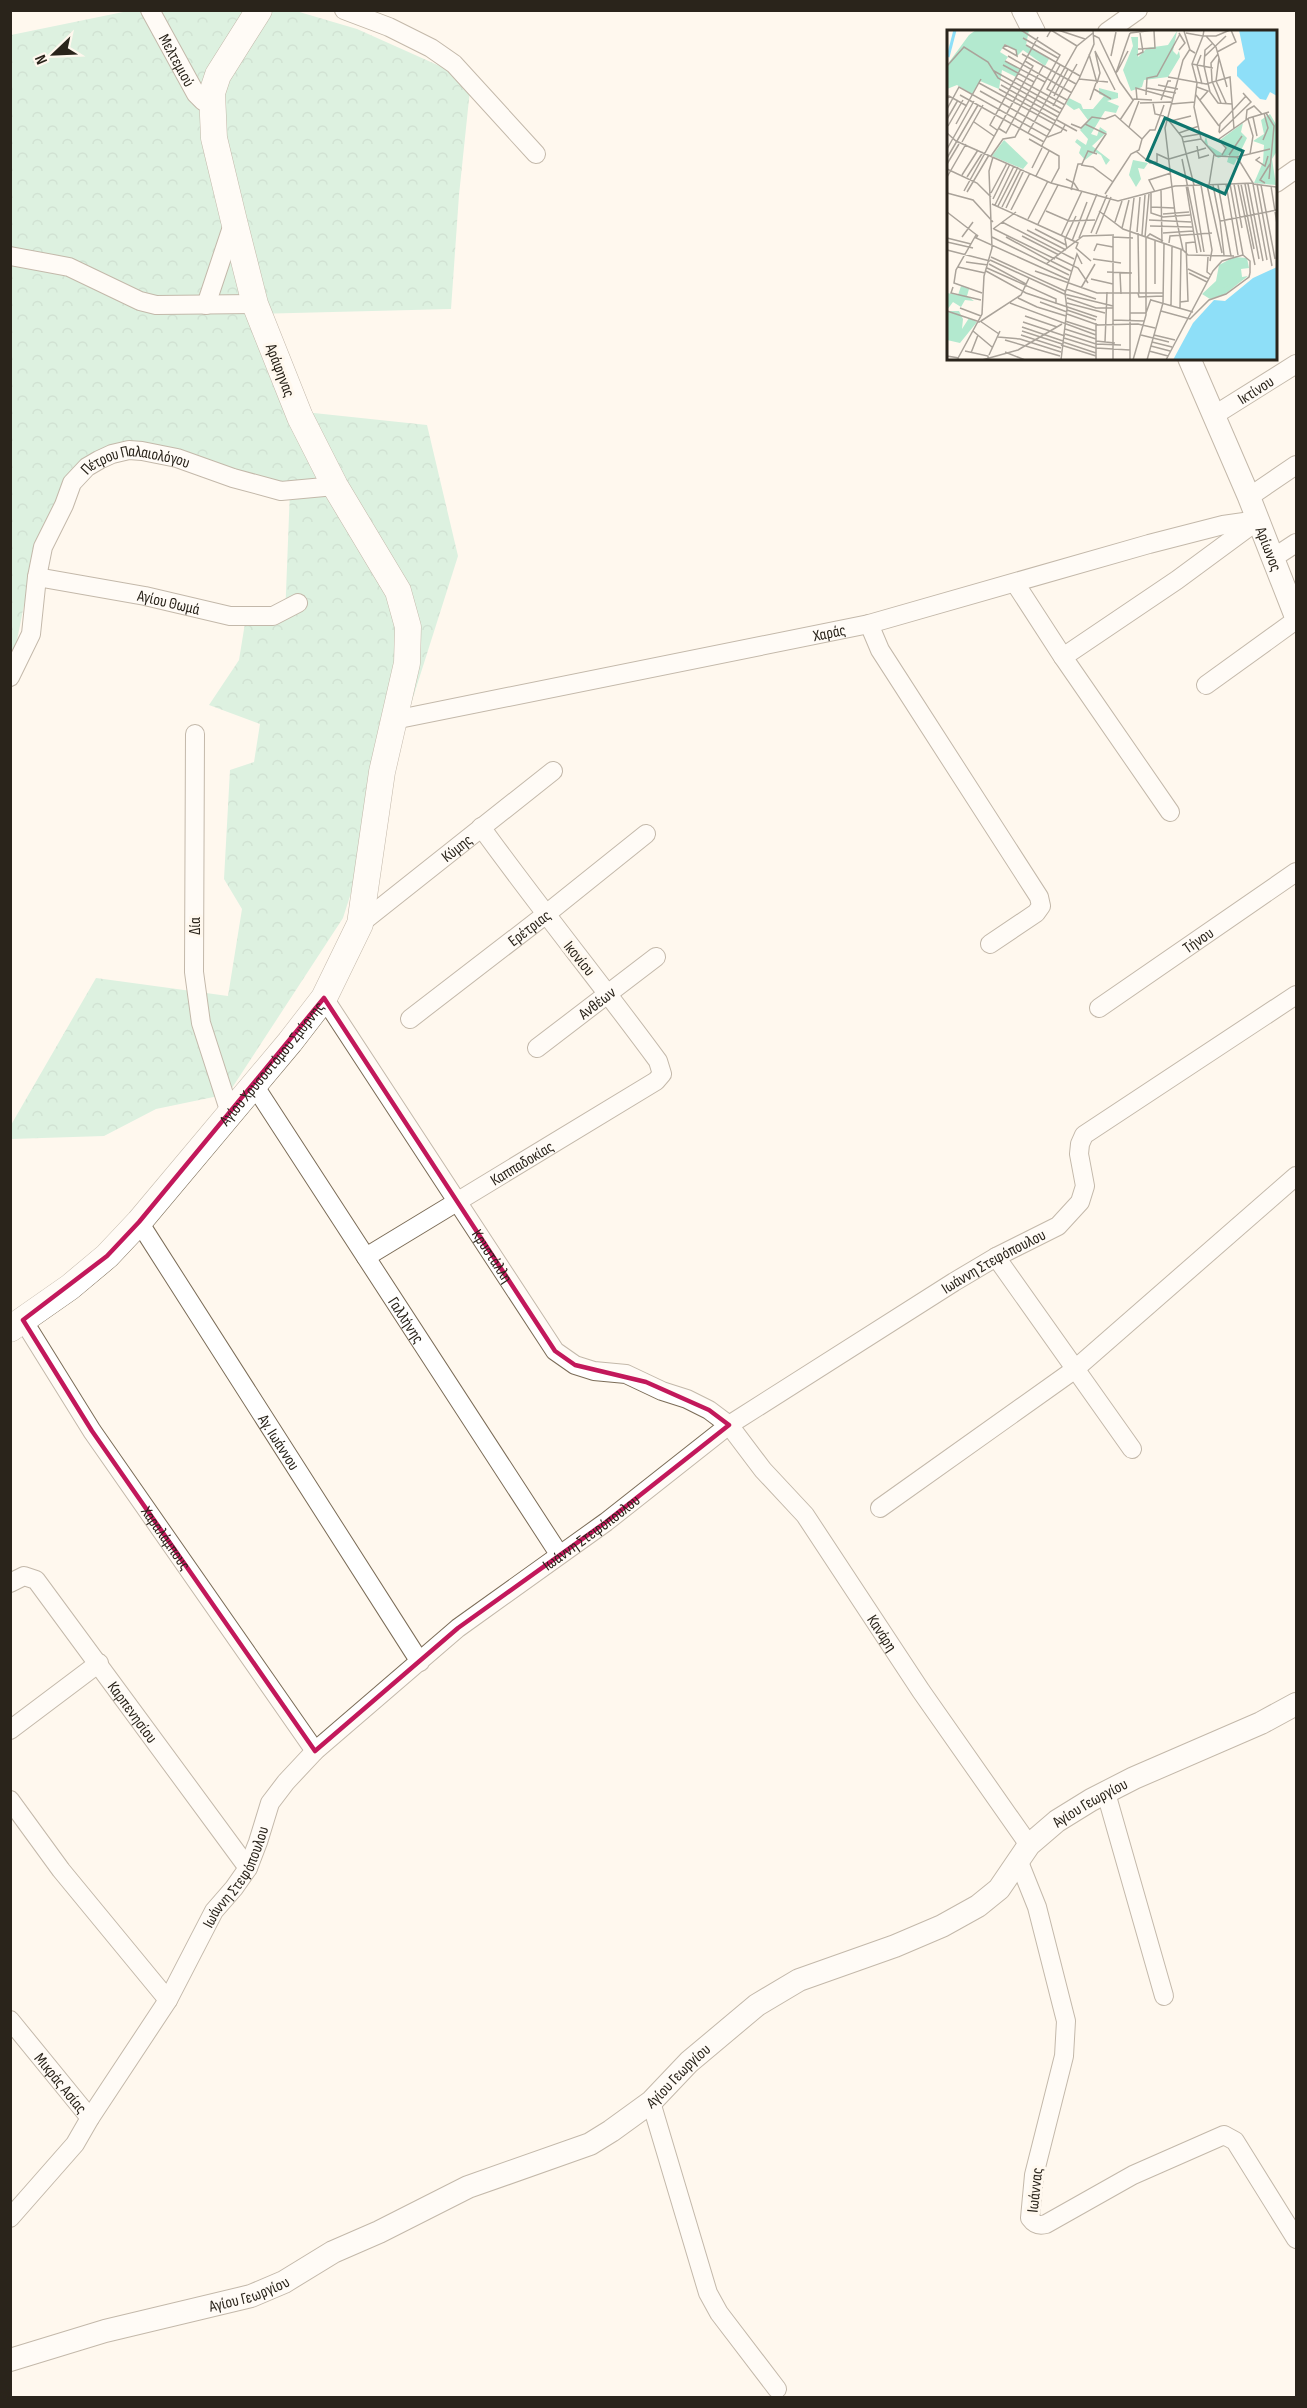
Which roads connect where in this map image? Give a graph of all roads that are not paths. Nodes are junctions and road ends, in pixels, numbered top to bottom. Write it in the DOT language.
graph roads {
  1 [pos="150,10"];
  2 [pos="259,10"];
  3 [pos="344,10"];
  4 [pos="1023,10"];
  5 [pos="1138,10"];
  6 [pos="1033,30"];
  7 [pos="1110,30"];
  8 [pos="211,105"];
  9 [pos="536,154"];
  10 [pos="1296,169"];
  11 [pos="1277,182"];
  12 [pos="234,221"];
  13 [pos="10,256"];
  14 [pos="206,304"];
  15 [pos="255,304"];
  16 [pos="1190,360"];
  17 [pos="1296,364"];
  18 [pos="1213,416"];
  19 [pos="1296,465"];
  20 [pos="335,486"];
  21 [pos="1246,489"];
  22 [pos="1258,520"];
  23 [pos="1296,543"];
  24 [pos="1273,558"];
  25 [pos="36,577"];
  26 [pos="1015,583"];
  27 [pos="298,603"];
  28 [pos="1296,619"];
  29 [pos="869,624"];
  30 [pos="1062,657"];
  31 [pos="10,677"];
  32 [pos="1206,685"];
  33 [pos="394,720"];
  34 [pos="195,734"];
  35 [pos="553,771"];
  36 [pos="1170,812"];
  37 [pos="481,827"];
  38 [pos="646,834"];
  39 [pos="1296,872"];
  40 [pos="545,915"];
  41 [pos="360,924"];
  42 [pos="990,944"];
  43 [pos="656,957"];
  44 [pos="608,993"];
  45 [pos="1296,995"];
  46 [pos="324,998"];
  47 [pos="1099,1008"];
  48 [pos="410,1019"];
  49 [pos="537,1048"];
  50 [pos="658,1061"];
  51 [pos="254,1085"];
  52 [pos="230,1113"];
  53 [pos="1296,1176"];
  54 [pos="457,1200"];
  55 [pos="139,1222"];
  56 [pos="366,1257"];
  57 [pos="996,1257"];
  58 [pos="17,1325"];
  59 [pos="1074,1370"];
  60 [pos="729,1425"];
  61 [pos="1132,1449"];
  62 [pos="880,1508"];
  63 [pos="560,1554"];
  64 [pos="10,1583"];
  65 [pos="420,1662"];
  66 [pos="99,1663"];
  67 [pos="1296,1704"];
  68 [pos="10,1730"];
  69 [pos="315,1750"];
  70 [pos="1106,1792"];
  71 [pos="10,1800"];
  72 [pos="1024,1854"];
  73 [pos="248,1868"];
  74 [pos="1164,1996"];
  75 [pos="168,2000"];
  76 [pos="10,2020"];
  77 [pos="651,2102"];
  78 [pos="90,2118"];
  79 [pos="10,2218"];
  80 [pos="1296,2239"];
  81 [pos="10,2360"];
  82 [pos="777,2389"];
  1 -- 8 [label="street, Μελτεμιού"];
  2 -- 8 [label="main road, Αράφηνας"];
  3 -- 9 [label="street"];
  4 -- 6 [label="street"];
  5 -- 7 [label="street"];
  8 -- 12 [label="main road, Αράφηνας"];
  10 -- 11 [label="street"];
  12 -- 14 [label="street"];
  12 -- 15 [label="main road, Αράφηνας"];
  13 -- 14 [label="street"];
  14 -- 15 [label="street"];
  15 -- 20 [label="main road, Αράφηνας"];
  16 -- 18 [label="street, Αρίωνος"];
  17 -- 18 [label="street, Ικτίνου"];
  18 -- 21 [label="street, Αρίωνος"];
  19 -- 21 [label="street"];
  20 -- 25 [label="street, Πέτρου Παλαιολόγου"];
  20 -- 33 [label="main road, Αράφηνας"];
  21 -- 22 [label="street, Αρίωνος"];
  22 -- 24 [label="street, Αρίωνος"];
  22 -- 26 [label="street, Χαράς"];
  22 -- 30 [label="street"];
  23 -- 24 [label="street"];
  24 -- 28 [label="street, Αρίωνος"];
  25 -- 27 [label="street, Αγίου Θωμά"];
  25 -- 31 [label="street, Πέτρου Παλαιολόγου"];
  26 -- 29 [label="street, Χαράς"];
  26 -- 30 [label="street"];
  28 -- 32 [label="street"];
  29 -- 33 [label="street, Χαράς"];
  29 -- 42 [label="street"];
  30 -- 36 [label="street"];
  33 -- 41 [label="main road, Αγίου Χρυσοστόμου Σμύρνης"];
  34 -- 52 [label="street, Δία"];
  35 -- 37 [label="street, Κύμης"];
  37 -- 40 [label="street, Ικονίου"];
  37 -- 41 [label="street, Κύμης"];
  38 -- 40 [label="street, Ερέτριας"];
  39 -- 47 [label="street, Τήνου"];
  40 -- 44 [label="street, Ικονίου"];
  40 -- 48 [label="street, Ερέτριας"];
  41 -- 46 [label="main road, Αγίου Χρυσοστόμου Σμύρνης"];
  43 -- 44 [label="street, Ανθέων"];
  44 -- 49 [label="street, Ανθέων"];
  44 -- 50 [label="street, Ικονίου"];
  45 -- 57 [label="street, Ιωάννη Στεφόπουλου"];
  46 -- 51 [label="main road, Αγίου Χρυσοστόμου Σμύρνης"];
  46 -- 54 [label="street, Κρυστάλλη"];
  50 -- 54 [label="street, Καππαδοκίας"];
  51 -- 52 [label="main road, Αγίου Χρυσοστόμου Σμύρνης"];
  51 -- 56 [label="street, Γαλλήνης"];
  52 -- 55 [label="main road, Αγίου Χρυσοστόμου Σμύρνης"];
  53 -- 59 [label="street"];
  54 -- 56 [label="street, Καππαδοκίας"];
  54 -- 60 [label="street, Κρυστάλλη"];
  55 -- 58 [label="main road, Αγίου Χρυσοστόμου Σμύρνης"];
  55 -- 65 [label="street, Αγ. Ιωάννου"];
  56 -- 63 [label="street, Γαλλήνης"];
  57 -- 59 [label="street"];
  57 -- 60 [label="street, Ιωάννη Στεφόπουλου"];
  58 -- 69 [label="street, Χαραλάμπους"];
  59 -- 61 [label="street"];
  59 -- 62 [label="street"];
  60 -- 63 [label="street, Ιωάννη Στεφόπουλου"];
  60 -- 72 [label="street, Κανάρη"];
  63 -- 65 [label="street, Ιωάννη Στεφόπουλου"];
  64 -- 66 [label="street, Καρπενησίου"];
  65 -- 69 [label="street, Ιωάννη Στεφόπουλου"];
  66 -- 68 [label="street"];
  66 -- 73 [label="street, Καρπενησίου"];
  67 -- 70 [label="street, Αγίου Γεωργίου"];
  69 -- 73 [label="street, Ιωάννη Στεφόπουλου"];
  70 -- 72 [label="street, Αγίου Γεωργίου"];
  70 -- 74 [label="street"];
  71 -- 75 [label="street"];
  72 -- 77 [label="street, Αγίου Γεωργίου"];
  72 -- 80 [label="street, Ιωάννας"];
  73 -- 75 [label="street, Ιωάννη Στεφόπουλου"];
  75 -- 78 [label="street, Ιωάννη Στεφόπουλου"];
  76 -- 78 [label="street, Μικράς Ασίας"];
  77 -- 81 [label="street, Αγίου Γεωργίου"];
  77 -- 82 [label="street"];
  78 -- 79 [label="street, Ιωάννη Στεφόπουλου"];
}
